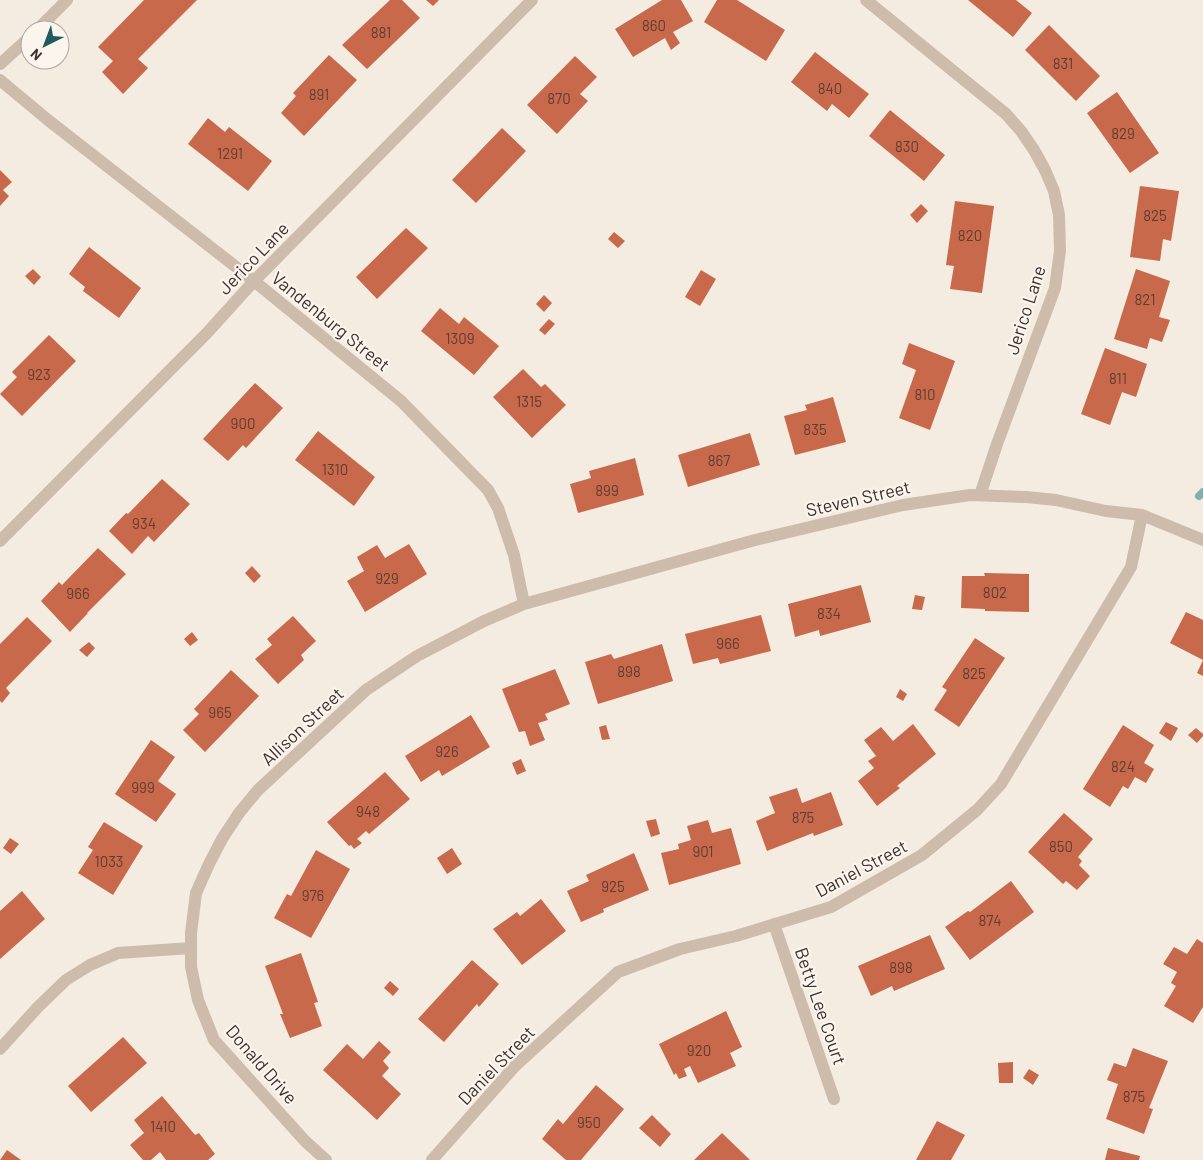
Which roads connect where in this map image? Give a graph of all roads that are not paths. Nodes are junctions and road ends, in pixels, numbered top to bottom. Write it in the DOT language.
graph roads {
  1 [pos="67,0"];
  2 [pos="532,0"];
  3 [pos="866,0"];
  4 [pos="47,20"];
  5 [pos="20,45"];
  6 [pos="0,64"];
  7 [pos="0,80"];
  8 [pos="254,281"];
  9 [pos="980,495"];
  10 [pos="1142,515"];
  11 [pos="1203,540"];
  12 [pos="0,541"];
  13 [pos="524,604"];
  14 [pos="774,924"];
  15 [pos="191,948"];
  16 [pos="0,1049"];
  17 [pos="834,1099"];
  18 [pos="326,1160"];
  19 [pos="432,1160"];
  1 -- 4 [label="street"];
  2 -- 8 [label="street, Jerico Lane"];
  3 -- 9 [label="street, Jerico Lane"];
  5 -- 6 [label="street"];
  7 -- 8 [label="street, Vandenburg Street"];
  8 -- 12 [label="street, Jerico Lane"];
  8 -- 13 [label="street, Vandenburg Street"];
  9 -- 10 [label="street, Steven Street"];
  9 -- 13 [label="street, Steven Street"];
  10 -- 11 [label="street, Steven Street"];
  10 -- 14 [label="street, Daniel Street"];
  13 -- 15 [label="street, Allison Street"];
  14 -- 17 [label="street, Betty Lee Court"];
  14 -- 19 [label="street, Daniel Street"];
  15 -- 16 [label="street"];
  15 -- 18 [label="street, Donald Drive"];
}
